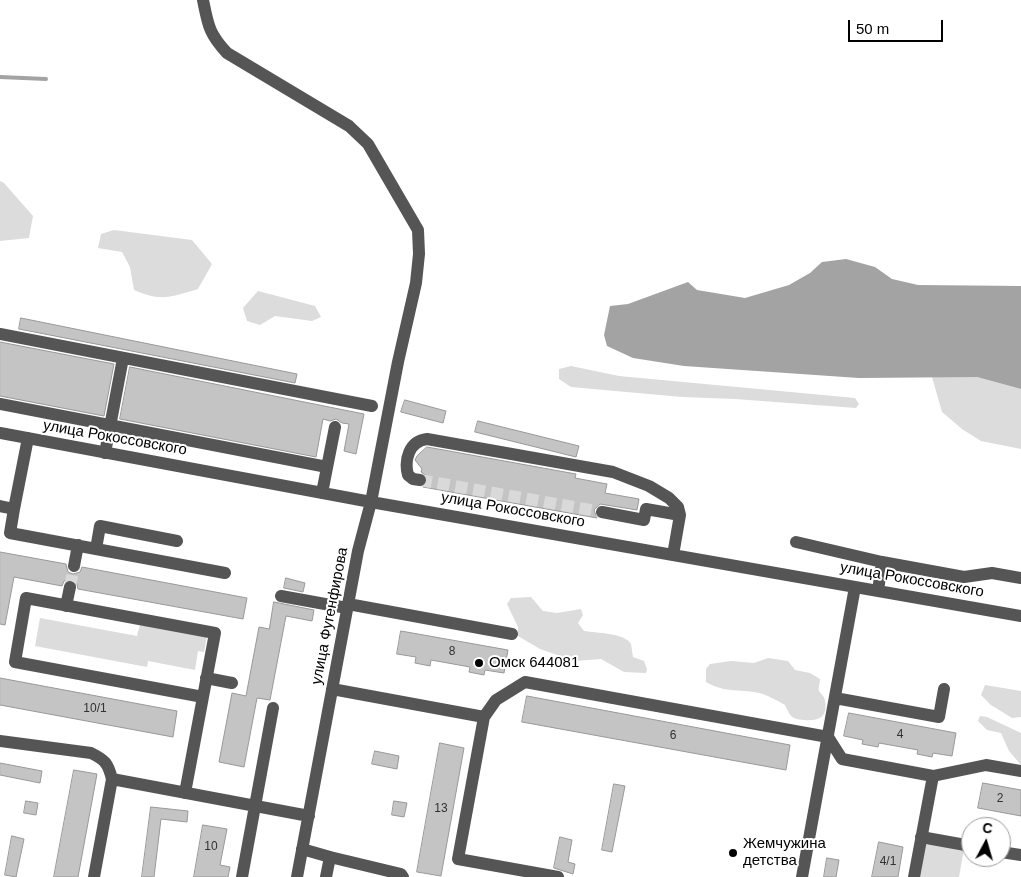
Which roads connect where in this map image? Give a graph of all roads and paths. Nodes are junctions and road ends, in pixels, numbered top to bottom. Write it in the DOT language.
graph roads {
  1 [pos="203,0"];
  2 [pos="0,334"];
  3 [pos="123,358"];
  4 [pos="0,404"];
  5 [pos="372,406"];
  6 [pos="110,425"];
  7 [pos="335,427"];
  8 [pos="0,433"];
  9 [pos="28,438"];
  10 [pos="105,453"];
  11 [pos="327,467"];
  12 [pos="420,480"];
  13 [pos="322,493"];
  14 [pos="371,502"];
  15 [pos="0,506"];
  16 [pos="14,509"];
  17 [pos="602,512"];
  18 [pos="680,515"];
  19 [pos="178,541"];
  20 [pos="796,542"];
  21 [pos="78,546"];
  22 [pos="96,549"];
  23 [pos="673,555"];
  24 [pos="882,562"];
  25 [pos="74,566"];
  26 [pos="225,573"];
  27 [pos="1021,578"];
  28 [pos="70,587"];
  29 [pos="855,587"];
  30 [pos="878,591"];
  31 [pos="280,596"];
  32 [pos="66,606"];
  33 [pos="348,606"];
  34 [pos="1021,616"];
  35 [pos="512,634"];
  36 [pos="206,678"];
  37 [pos="232,683"];
  38 [pos="332,689"];
  39 [pos="944,689"];
  40 [pos="203,697"];
  41 [pos="835,698"];
  42 [pos="273,708"];
  43 [pos="484,717"];
  44 [pos="828,737"];
  45 [pos="0,741"];
  46 [pos="1021,771"];
  47 [pos="933,776"];
  48 [pos="112,779"];
  49 [pos="185,793"];
  50 [pos="255,806"];
  51 [pos="309,816"];
  52 [pos="922,837"];
  53 [pos="961,844"];
  54 [pos="302,849"];
  55 [pos="330,857"];
  56 [pos="94,877"];
  57 [pos="242,877"];
  58 [pos="297,877"];
  59 [pos="326,877"];
  60 [pos="404,877"];
  61 [pos="558,877"];
  62 [pos="802,877"];
  63 [pos="914,877"];
  1 -- 14 [label="street, улица Фугенфирова"];
  2 -- 3 [label="street"];
  3 -- 5 [label="street"];
  3 -- 6 [label="street"];
  4 -- 6 [label="street"];
  6 -- 10 [label="street"];
  6 -- 11 [label="street"];
  7 -- 11 [label="street"];
  8 -- 9 [label="street, улица Рокоссовского"];
  9 -- 10 [label="street, улица Рокоссовского"];
  9 -- 16 [label="street"];
  10 -- 13 [label="street, улица Рокоссовского"];
  11 -- 13 [label="street"];
  12 -- 18 [label="street"];
  13 -- 14 [label="street, улица Рокоссовского"];
  14 -- 23 [label="street, улица Рокоссовского"];
  14 -- 33 [label="street, улица Фугенфирова"];
  15 -- 16 [label="street"];
  16 -- 21 [label="street"];
  17 -- 18 [label="street"];
  18 -- 23 [label="street"];
  19 -- 22 [label="street"];
  20 -- 24 [label="street"];
  21 -- 22 [label="street"];
  21 -- 25 [label="street"];
  22 -- 26 [label="street"];
  23 -- 29 [label="street, улица Рокоссовского"];
  24 -- 27 [label="street"];
  24 -- 30 [label="street"];
  28 -- 32 [label="street"];
  29 -- 30 [label="street, улица Рокоссовского"];
  29 -- 41 [label="street"];
  30 -- 34 [label="street, улица Рокоссовского"];
  31 -- 33 [label="street"];
  32 -- 36 [label="street"];
  32 -- 40 [label="street"];
  33 -- 35 [label="street"];
  33 -- 38 [label="street, улица Фугенфирова"];
  36 -- 37 [label="street"];
  36 -- 40 [label="street"];
  38 -- 43 [label="street"];
  38 -- 51 [label="street, улица Фугенфирова"];
  39 -- 41 [label="street"];
  40 -- 49 [label="street"];
  41 -- 44 [label="street"];
  42 -- 50 [label="street"];
  43 -- 44 [label="street"];
  43 -- 61 [label="street"];
  44 -- 47 [label="street"];
  44 -- 62 [label="street"];
  45 -- 48 [label="street"];
  46 -- 47 [label="street"];
  47 -- 52 [label="street"];
  48 -- 49 [label="street"];
  48 -- 56 [label="street"];
  49 -- 50 [label="street"];
  50 -- 51 [label="street"];
  50 -- 57 [label="street"];
  51 -- 54 [label="street, улица Фугенфирова"];
  52 -- 53 [label="street"];
  52 -- 63 [label="street"];
  54 -- 55 [label="street"];
  54 -- 58 [label="street, улица Фугенфирова"];
  55 -- 59 [label="street"];
  55 -- 60 [label="street"];
}
